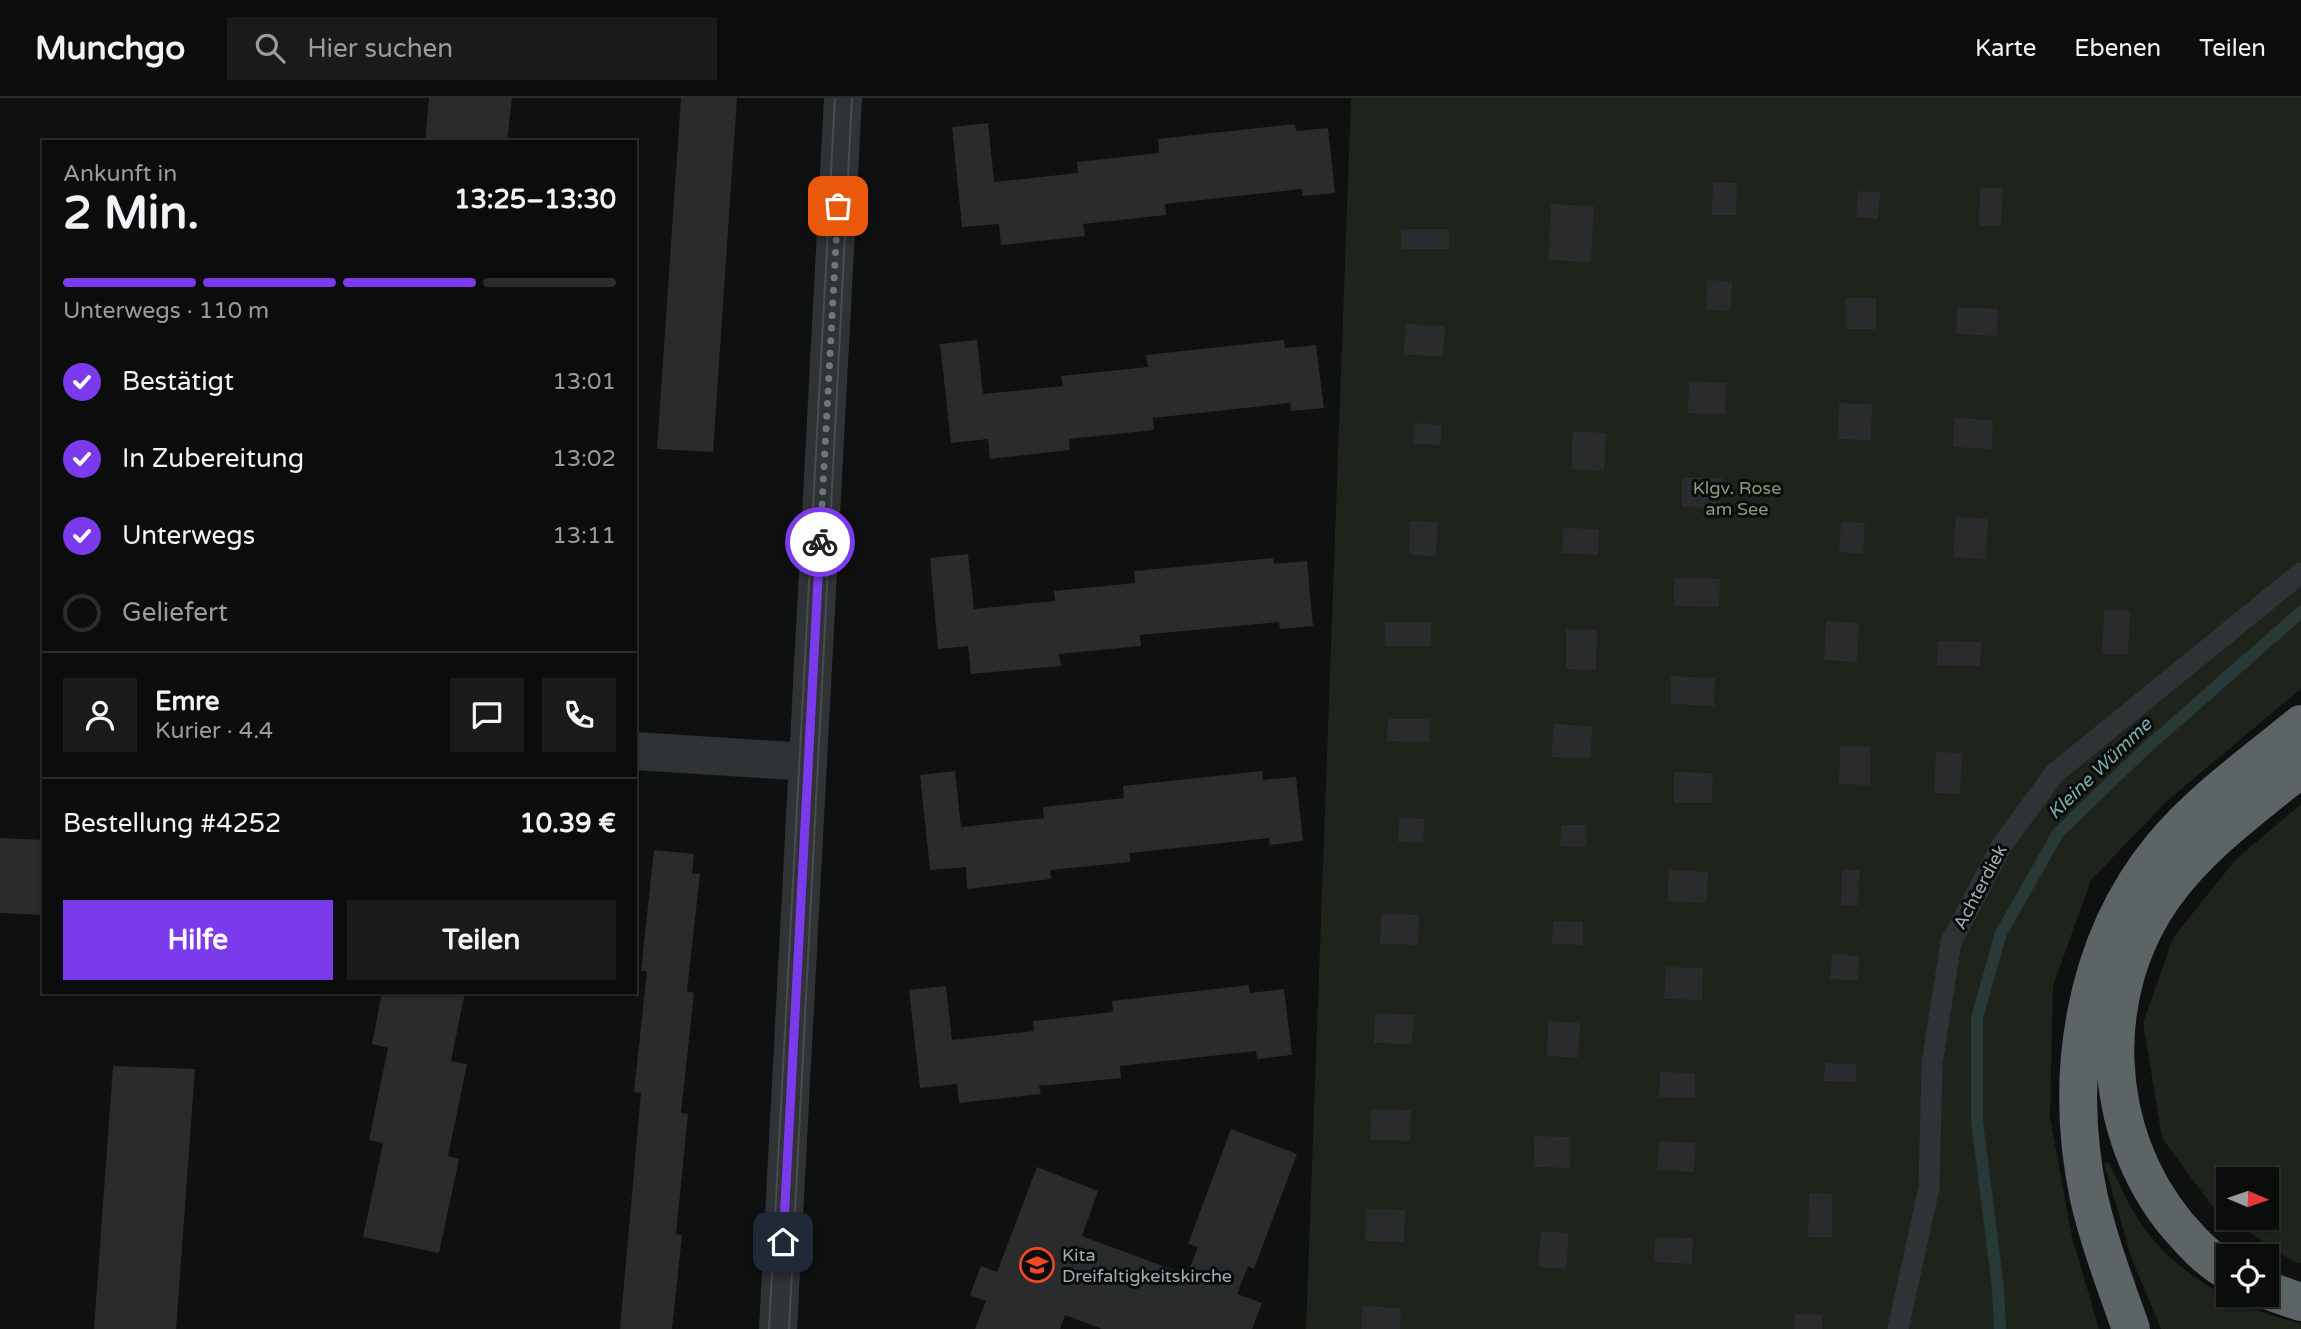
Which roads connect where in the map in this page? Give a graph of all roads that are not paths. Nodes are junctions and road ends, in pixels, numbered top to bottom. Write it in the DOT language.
graph roads {
  1 [pos="843,98"];
  2 [pos="2301,573"];
  3 [pos="2301,724"];
  4 [pos="637,751"];
  5 [pos="808,762"];
  6 [pos="2301,768"];
  7 [pos="2216,1261"];
  8 [pos="2279,1294"];
  9 [pos="2301,1302"];
  10 [pos="775,1325"];
  11 [pos="1898,1329"];
  12 [pos="2131,1329"];
  1 -- 5 [label="street"];
  2 -- 11 [label="lane, Achterdiek"];
  3 -- 12 [label="highway"];
  4 -- 5 [label="street"];
  5 -- 10 [label="street"];
  6 -- 7 [label="highway"];
  8 -- 9 [label="highway"];
}
